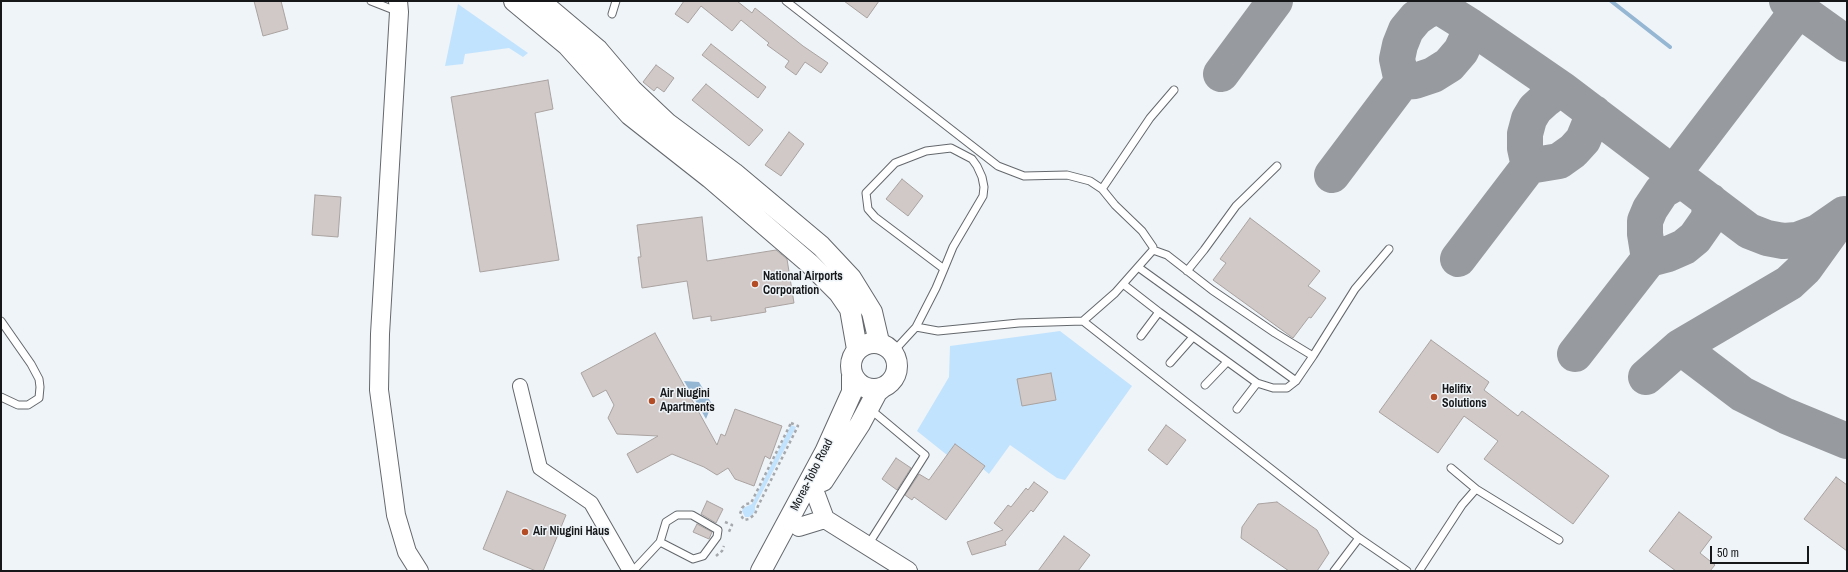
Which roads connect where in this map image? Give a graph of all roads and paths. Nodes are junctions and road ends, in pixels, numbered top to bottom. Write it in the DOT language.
graph roads {
  1 [pos="371,1"];
  2 [pos="514,1"];
  3 [pos="540,1"];
  4 [pos="616,1"];
  5 [pos="786,1"];
  6 [pos="399,5"];
  7 [pos="612,14"];
  8 [pos="1174,90"];
  9 [pos="1277,166"];
  10 [pos="1102,189"];
  11 [pos="1389,249"];
  12 [pos="1153,250"];
  13 [pos="1138,267"];
  14 [pos="944,269"];
  15 [pos="1187,271"];
  16 [pos="1123,284"];
  17 [pos="1159,312"];
  18 [pos="1,321"];
  19 [pos="1083,321"];
  20 [pos="916,327"];
  21 [pos="1141,336"];
  22 [pos="1193,337"];
  23 [pos="886,347"];
  24 [pos="857,349"];
  25 [pos="1313,356"];
  26 [pos="1227,362"];
  27 [pos="1170,363"];
  28 [pos="852,376"];
  29 [pos="1296,381"];
  30 [pos="1257,383"];
  31 [pos="1205,385"];
  32 [pos="520,386"];
  33 [pos="882,388"];
  34 [pos="1,397"];
  35 [pos="868,408"];
  36 [pos="1237,409"];
  37 [pos="1451,468"];
  38 [pos="1476,489"];
  39 [pos="816,495"];
  40 [pos="746,504"];
  41 [pos="825,519"];
  42 [pos="799,527"];
  43 [pos="1359,538"];
  44 [pos="1559,540"];
  45 [pos="660,542"];
  46 [pos="868,545"];
  47 [pos="419,571"];
  48 [pos="630,571"];
  49 [pos="634,571"];
  50 [pos="761,571"];
  51 [pos="776,571"];
  52 [pos="908,571"];
  53 [pos="1334,571"];
  54 [pos="1407,571"];
  55 [pos="1419,571"];
  1 -- 6 [label="lane"];
  2 -- 24 [label="main road"];
  3 -- 23 [label="main road"];
  4 -- 7 [label="lane"];
  5 -- 10 [label="lane"];
  6 -- 47 [label="street"];
  8 -- 10 [label="lane"];
  9 -- 15 [label="lane"];
  10 -- 12 [label="lane"];
  11 -- 25 [label="lane"];
  12 -- 13 [label="lane"];
  12 -- 15 [label="lane"];
  13 -- 16 [label="lane"];
  13 -- 29 [label="lane"];
  14 -- 14 [label="lane"];
  14 -- 20 [label="lane"];
  15 -- 25 [label="lane"];
  16 -- 17 [label="lane"];
  16 -- 19 [label="lane"];
  17 -- 21 [label="lane"];
  17 -- 22 [label="lane"];
  18 -- 34 [label="lane"];
  19 -- 20 [label="lane"];
  19 -- 43 [label="lane"];
  20 -- 23 [label="lane"];
  22 -- 26 [label="lane"];
  22 -- 27 [label="lane"];
  23 -- 24 [label="main road"];
  23 -- 33 [label="main road"];
  24 -- 28 [label="main road"];
  25 -- 29 [label="lane"];
  26 -- 30 [label="lane"];
  26 -- 31 [label="lane"];
  28 -- 33 [label="main road"];
  28 -- 50 [label="main road, Morea-Tobo Road"];
  29 -- 30 [label="lane"];
  30 -- 36 [label="lane"];
  32 -- 48 [label="street"];
  33 -- 35 [label="main road, Morea-Tobo Road"];
  35 -- 39 [label="main road, Morea-Tobo Road"];
  35 -- 46 [label="lane"];
  37 -- 38 [label="lane"];
  38 -- 44 [label="lane"];
  38 -- 55 [label="lane"];
  39 -- 41 [label="street"];
  39 -- 42 [label="main road, Morea-Tobo Road"];
  40 -- 40 [label="path"];
  41 -- 42 [label="street"];
  41 -- 46 [label="street"];
  42 -- 51 [label="main road, Morea-Tobo Road"];
  43 -- 53 [label="lane"];
  43 -- 54 [label="lane"];
  45 -- 45 [label="lane"];
  45 -- 49 [label="lane"];
  46 -- 52 [label="street"];
}
